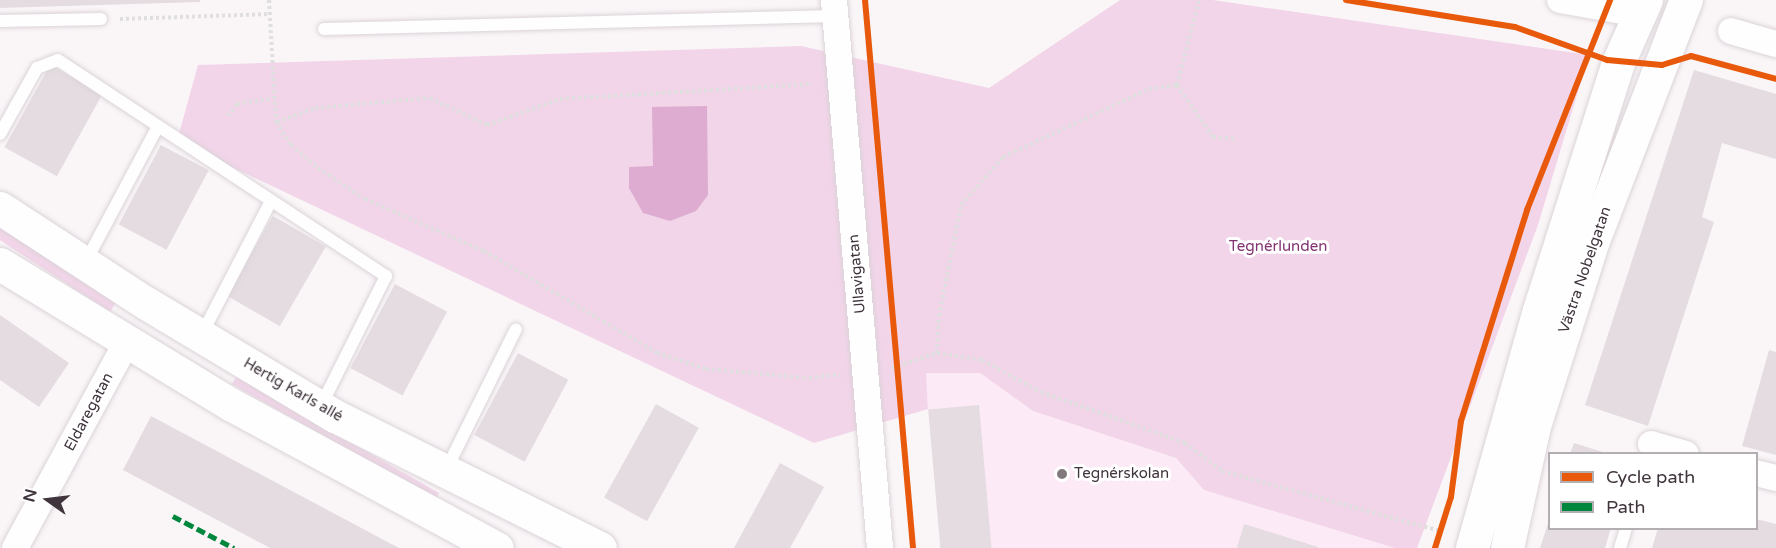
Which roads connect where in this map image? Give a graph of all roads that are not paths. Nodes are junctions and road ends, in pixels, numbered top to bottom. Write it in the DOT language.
graph roads {
  1 [pos="1560,0"];
  2 [pos="1686,0"];
  3 [pos="1643,7"];
  4 [pos="834,8"];
  5 [pos="101,20"];
  6 [pos="0,21"];
  7 [pos="324,29"];
  8 [pos="1731,31"];
  9 [pos="1776,44"];
  10 [pos="158,126"];
  11 [pos="0,134"];
  12 [pos="270,201"];
  13 [pos="0,208"];
  14 [pos="0,264"];
  15 [pos="85,264"];
  16 [pos="146,303"];
  17 [pos="516,329"];
  18 [pos="201,336"];
  19 [pos="128,339"];
  20 [pos="321,407"];
  21 [pos="1649,449"];
  22 [pos="1677,452"];
  23 [pos="445,472"];
  24 [pos="1758,474"];
  25 [pos="1776,478"];
  26 [pos="1625,530"];
  27 [pos="597,547"];
  28 [pos="15,548"];
  29 [pos="497,548"];
  30 [pos="880,548"];
  31 [pos="1472,548"];
  32 [pos="1507,548"];
  33 [pos="1620,548"];
  1 -- 3 [label="street"];
  2 -- 32 [label="main road, Västra Nobelgatan"];
  3 -- 31 [label="main road, Västra Nobelgatan"];
  4 -- 7 [label="lane"];
  4 -- 30 [label="street, Ullavigatan"];
  5 -- 6 [label="lane"];
  8 -- 9 [label="street"];
  10 -- 11 [label="lane"];
  10 -- 12 [label="lane"];
  10 -- 15 [label="lane"];
  12 -- 18 [label="lane"];
  12 -- 20 [label="lane"];
  13 -- 15 [label="main road, Hertig Karls allé"];
  14 -- 19 [label="main road"];
  15 -- 16 [label="main road, Hertig Karls allé"];
  16 -- 18 [label="main road, Hertig Karls allé"];
  16 -- 19 [label="main road"];
  17 -- 23 [label="lane"];
  18 -- 20 [label="main road, Hertig Karls allé"];
  19 -- 28 [label="street, Eldaregatan"];
  19 -- 29 [label="main road"];
  20 -- 23 [label="main road, Hertig Karls allé"];
  21 -- 22 [label="street"];
  23 -- 27 [label="main road, Hertig Karls allé"];
  24 -- 25 [label="street"];
  26 -- 33 [label="lane"];
}
